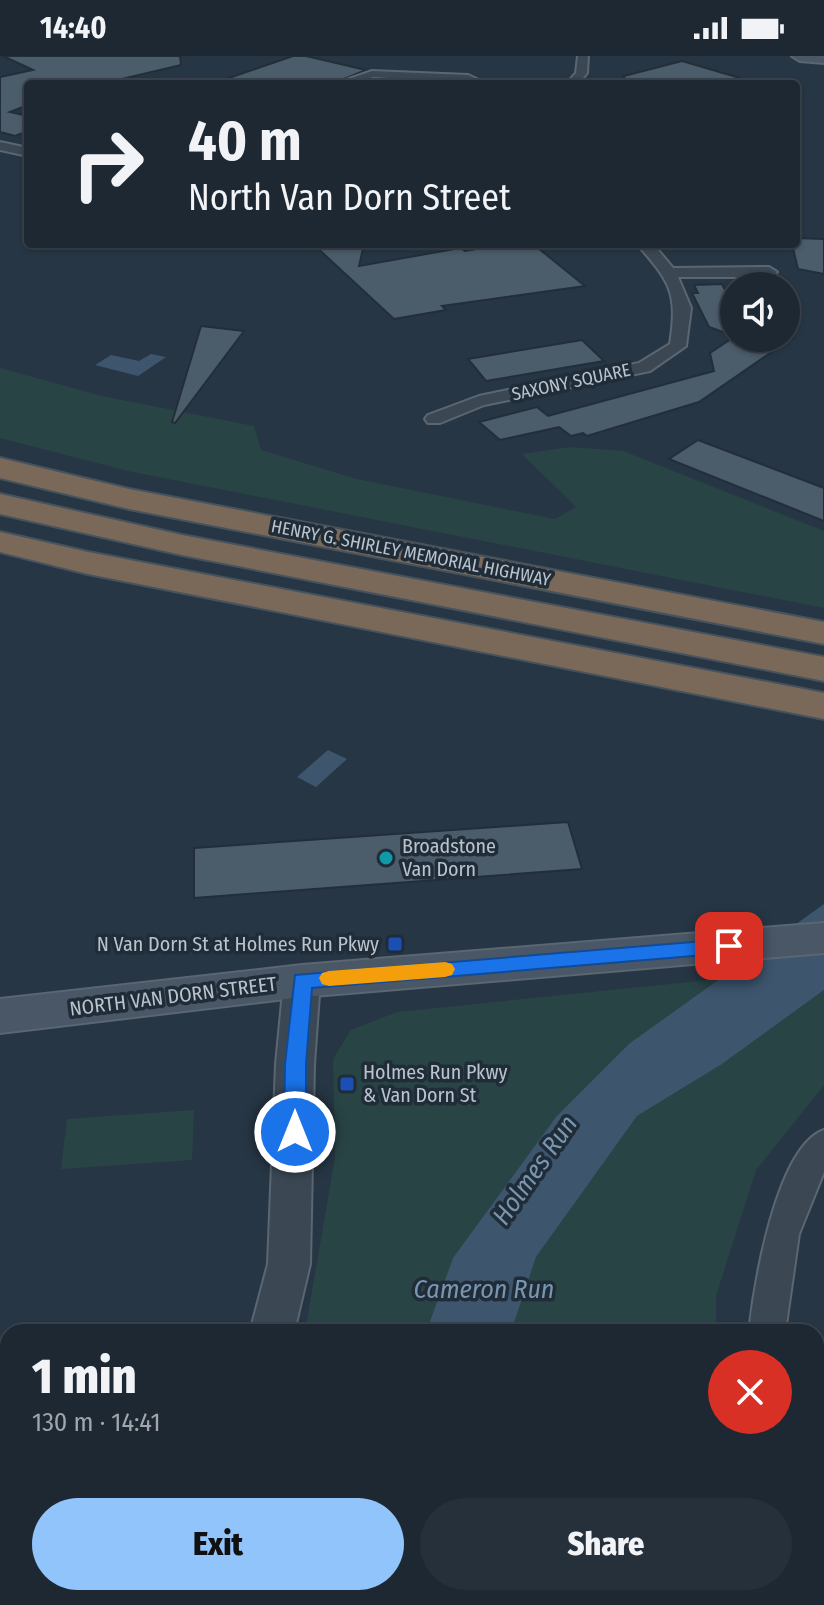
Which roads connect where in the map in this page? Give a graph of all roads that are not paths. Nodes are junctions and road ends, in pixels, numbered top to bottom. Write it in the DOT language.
graph roads {
  1 [pos="583,56"];
  2 [pos="800,56"];
  3 [pos="824,58"];
  4 [pos="353,80"];
  5 [pos="473,80"];
  6 [pos="575,80"];
  7 [pos="0,146"];
  8 [pos="24,151"];
  9 [pos="649,248"];
  10 [pos="720,272"];
  11 [pos="668,273"];
  12 [pos="434,419"];
  13 [pos="0,468"];
  14 [pos="0,504"];
  15 [pos="0,542"];
  16 [pos="824,633"];
  17 [pos="824,669"];
  18 [pos="824,706"];
  19 [pos="824,938"];
  20 [pos="302,981"];
  21 [pos="0,1016"];
  22 [pos="822,1147"];
  23 [pos="274,1324"];
  24 [pos="768,1324"];
  1 -- 6 [label="street"];
  2 -- 3 [label="main road"];
  4 -- 5 [label="street"];
  7 -- 8 [label="street"];
  9 -- 11 [label="street, SAXONY SQUARE"];
  10 -- 11 [label="street"];
  11 -- 12 [label="street, SAXONY SQUARE"];
  13 -- 16 [label="highway, HENRY G. SHIRLEY MEMORIAL HIGHWAY"];
  14 -- 17 [label="highway"];
  15 -- 18 [label="highway"];
  19 -- 20 [label="main road, NORTH VAN DORN STREET"];
  20 -- 21 [label="main road, NORTH VAN DORN STREET"];
  20 -- 23 [label="street"];
  22 -- 24 [label="street"];
}
